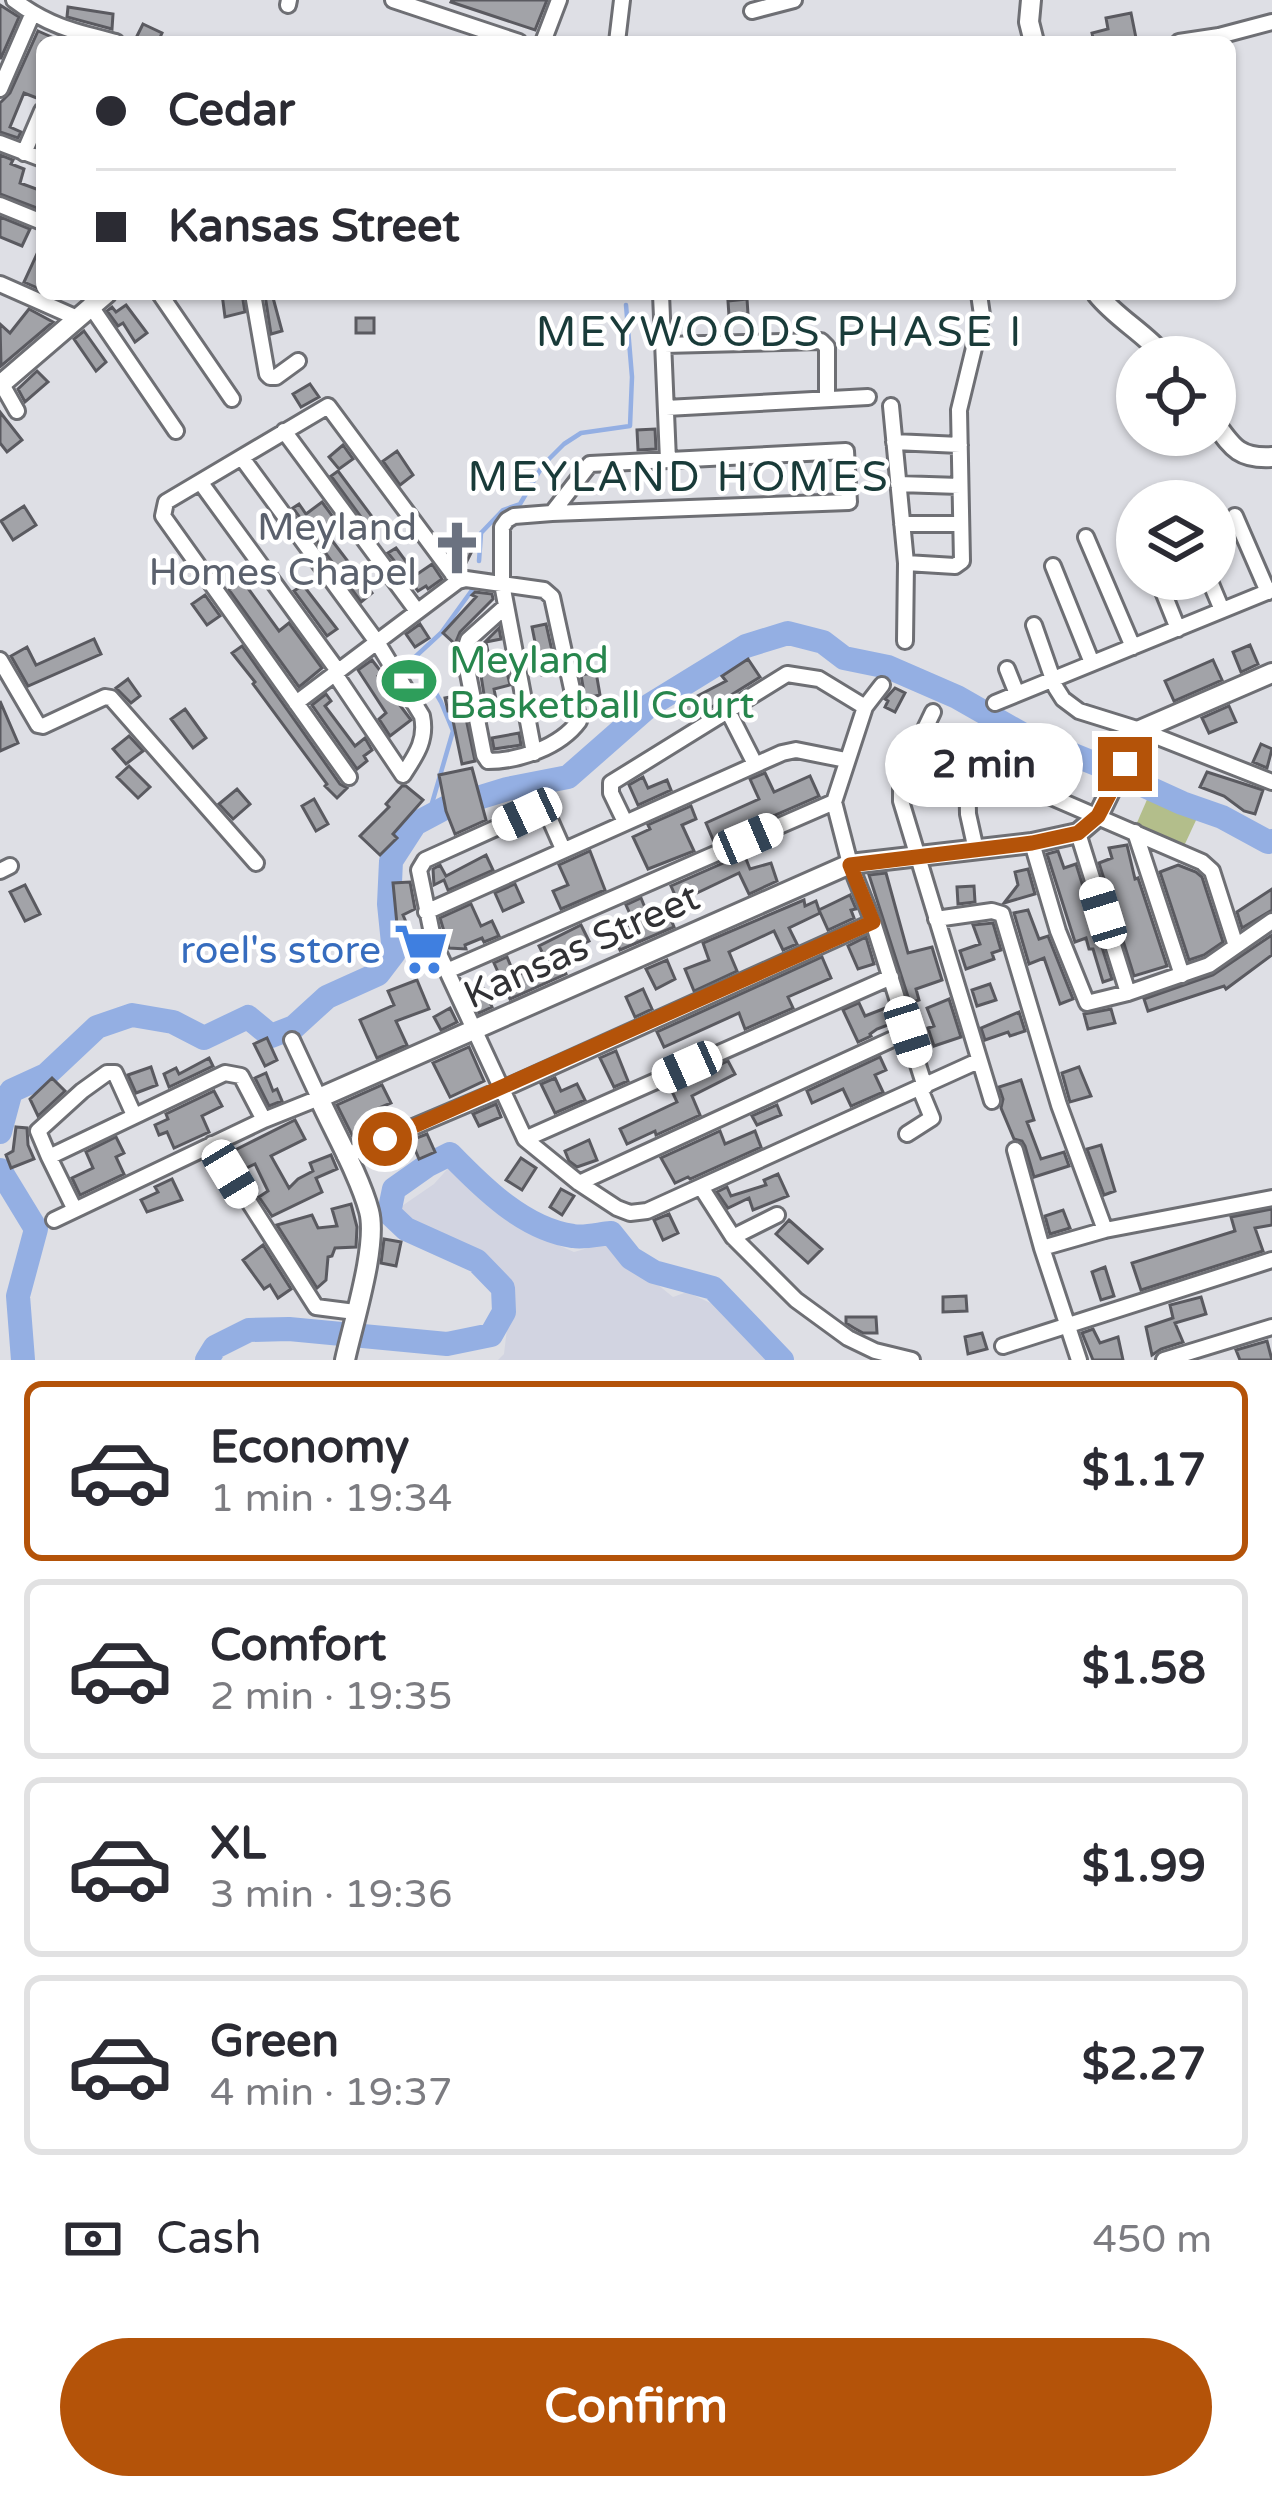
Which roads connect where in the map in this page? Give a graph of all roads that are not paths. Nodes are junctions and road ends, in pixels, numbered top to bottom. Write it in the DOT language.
graph roads {
  1 [pos="14,0"];
  2 [pos="393,0"];
  3 [pos="559,0"];
  4 [pos="604,0"];
  5 [pos="794,0"];
  6 [pos="1031,0"];
  7 [pos="621,3"];
  8 [pos="752,11"];
  9 [pos="32,15"];
  10 [pos="1272,22"];
  11 [pos="69,36"];
  12 [pos="501,36"];
  13 [pos="548,36"];
  14 [pos="618,36"];
  15 [pos="1032,36"];
  16 [pos="1213,36"];
  17 [pos="0,89"];
  18 [pos="36,125"];
  19 [pos="0,143"];
  20 [pos="24,153"];
  21 [pos="36,157"];
  22 [pos="0,205"];
  23 [pos="36,220"];
  24 [pos="0,284"];
  25 [pos="36,293"];
  26 [pos="164,300"];
  27 [pos="254,300"];
  28 [pos="661,300"];
  29 [pos="980,300"];
  30 [pos="1103,300"];
  31 [pos="91,306"];
  32 [pos="1146,336"];
  33 [pos="664,344"];
  34 [pos="298,362"];
  35 [pos="1,383"];
  36 [pos="868,397"];
  37 [pos="826,398"];
  38 [pos="232,399"];
  39 [pos="891,406"];
  40 [pos="665,408"];
  41 [pos="17,411"];
  42 [pos="176,431"];
  43 [pos="284,431"];
  44 [pos="894,442"];
  45 [pos="960,445"];
  46 [pos="1236,450"];
  47 [pos="242,458"];
  48 [pos="1272,458"];
  49 [pos="668,460"];
  50 [pos="201,483"];
  51 [pos="898,484"];
  52 [pos="960,486"];
  53 [pos="552,513"];
  54 [pos="1236,518"];
  55 [pos="902,524"];
  56 [pos="961,524"];
  57 [pos="1086,537"];
  58 [pos="906,563"];
  59 [pos="1053,566"];
  60 [pos="458,581"];
  61 [pos="502,584"];
  62 [pos="1270,591"];
  63 [pos="1167,600"];
  64 [pos="1218,600"];
  65 [pos="506,606"];
  66 [pos="1222,610"];
  67 [pos="417,611"];
  68 [pos="1034,625"];
  69 [pos="1178,628"];
  70 [pos="905,641"];
  71 [pos="377,642"];
  72 [pos="1133,647"];
  73 [pos="0,661"];
  74 [pos="1092,664"];
  75 [pos="1007,669"];
  76 [pos="337,673"];
  77 [pos="1272,673"];
  78 [pos="1053,679"];
  79 [pos="882,686"];
  80 [pos="1017,694"];
  81 [pos="296,703"];
  82 [pos="995,703"];
  83 [pos="865,707"];
  84 [pos="727,709"];
  85 [pos="933,712"];
  86 [pos="1140,730"];
  87 [pos="920,739"];
  88 [pos="534,753"];
  89 [pos="846,760"];
  90 [pos="755,764"];
  91 [pos="349,777"];
  92 [pos="1272,782"];
  93 [pos="1026,786"];
  94 [pos="834,802"];
  95 [pos="1098,816"];
  96 [pos="625,823"];
  97 [pos="1136,832"];
  98 [pos="1078,833"];
  99 [pos="1032,843"];
  100 [pos="563,849"];
  101 [pos="976,850"];
  102 [pos="916,857"];
  103 [pos="256,863"];
  104 [pos="850,865"];
  105 [pos="426,912"];
  106 [pos="936,919"];
  107 [pos="1272,921"];
  108 [pos="873,922"];
  109 [pos="1236,946"];
  110 [pos="447,971"];
  111 [pos="1182,975"];
  112 [pos="891,977"];
  113 [pos="1128,993"];
  114 [pos="472,1029"];
  115 [pos="908,1032"];
  116 [pos="292,1040"];
  117 [pos="979,1061"];
  118 [pos="922,1088"];
  119 [pos="502,1089"];
  120 [pos="319,1098"];
  121 [pos="992,1101"];
  122 [pos="134,1114"];
  123 [pos="264,1120"];
  124 [pos="907,1134"];
  125 [pos="525,1139"];
  126 [pos="212,1144"];
  127 [pos="1015,1150"];
  128 [pos="345,1156"];
  129 [pos="49,1157"];
  130 [pos="579,1184"];
  131 [pos="701,1187"];
  132 [pos="1272,1198"];
  133 [pos="75,1210"];
  134 [pos="777,1215"];
  135 [pos="54,1220"];
  136 [pos="1105,1231"];
  137 [pos="733,1237"];
  138 [pos="1042,1248"];
  139 [pos="1272,1261"];
  140 [pos="354,1318"];
  141 [pos="1069,1323"];
  142 [pos="1272,1327"];
  143 [pos="1003,1346"];
  144 [pos="345,1360"];
  145 [pos="912,1360"];
  146 [pos="1079,1360"];
  147 [pos="1164,1360"];
  1 -- 9 [label="street"];
  2 -- 12 [label="street"];
  3 -- 13 [label="street"];
  4 -- 7 [label="street"];
  5 -- 8 [label="street"];
  6 -- 15 [label="street"];
  7 -- 14 [label="street"];
  9 -- 11 [label="street"];
  9 -- 17 [label="street"];
  10 -- 16 [label="street"];
  18 -- 20 [label="street"];
  19 -- 20 [label="street"];
  20 -- 21 [label="street"];
  22 -- 23 [label="street"];
  24 -- 25 [label="street"];
  26 -- 38 [label="street"];
  27 -- 34 [label="street"];
  28 -- 33 [label="street"];
  29 -- 45 [label="street"];
  30 -- 32 [label="street"];
  31 -- 35 [label="street"];
  31 -- 42 [label="street"];
  33 -- 37 [label="street"];
  33 -- 40 [label="street"];
  35 -- 41 [label="street"];
  36 -- 37 [label="street"];
  37 -- 40 [label="street"];
  39 -- 44 [label="street"];
  40 -- 49 [label="street"];
  43 -- 47 [label="street"];
  43 -- 60 [label="street"];
  43 -- 67 [label="street"];
  44 -- 45 [label="street"];
  44 -- 51 [label="street"];
  45 -- 52 [label="street"];
  46 -- 48 [label="street"];
  47 -- 50 [label="street"];
  47 -- 71 [label="street"];
  49 -- 53 [label="street"];
  49 -- 53 [label="street"];
  50 -- 76 [label="street"];
  50 -- 81 [label="street"];
  51 -- 52 [label="street"];
  51 -- 55 [label="street"];
  52 -- 56 [label="street"];
  53 -- 61 [label="street"];
  54 -- 62 [label="street"];
  55 -- 56 [label="street"];
  55 -- 58 [label="street"];
  56 -- 58 [label="street"];
  57 -- 72 [label="street"];
  58 -- 70 [label="street"];
  59 -- 74 [label="street"];
  60 -- 61 [label="street"];
  60 -- 67 [label="street"];
  61 -- 65 [label="street"];
  61 -- 88 [label="street"];
  62 -- 66 [label="street"];
  63 -- 69 [label="street"];
  64 -- 66 [label="street"];
  65 -- 88 [label="street"];
  65 -- 88 [label="street"];
  66 -- 69 [label="street"];
  67 -- 71 [label="street"];
  68 -- 78 [label="street"];
  69 -- 72 [label="street"];
  71 -- 76 [label="street"];
  71 -- 76 [label="street"];
  72 -- 74 [label="street"];
  73 -- 103 [label="street"];
  74 -- 78 [label="street"];
  75 -- 80 [label="street"];
  76 -- 81 [label="street"];
  77 -- 86 [label="street"];
  78 -- 80 [label="street"];
  78 -- 86 [label="street"];
  79 -- 83 [label="street"];
  80 -- 82 [label="street"];
  81 -- 91 [label="street"];
  83 -- 84 [label="street"];
  83 -- 89 [label="street"];
  84 -- 90 [label="street"];
  84 -- 96 [label="street"];
  85 -- 87 [label="street"];
  86 -- 92 [label="street"];
  86 -- 95 [label="street, Kansas Street"];
  87 -- 101 [label="street"];
  87 -- 102 [label="street"];
  89 -- 90 [label="street"];
  89 -- 94 [label="street"];
  90 -- 96 [label="street"];
  93 -- 95 [label="street"];
  94 -- 104 [label="street"];
  94 -- 110 [label="street"];
  95 -- 97 [label="street"];
  95 -- 98 [label="street, Kansas Street"];
  96 -- 100 [label="street"];
  97 -- 109 [label="street"];
  97 -- 111 [label="street"];
  98 -- 99 [label="street, Kansas Street"];
  98 -- 113 [label="street"];
  99 -- 101 [label="street, Kansas Street"];
  99 -- 113 [label="street"];
  100 -- 105 [label="street"];
  100 -- 105 [label="street"];
  101 -- 102 [label="street, Kansas Street"];
  102 -- 104 [label="street, Kansas Street"];
  102 -- 106 [label="street"];
  104 -- 108 [label="street"];
  104 -- 114 [label="street, Kansas Street"];
  105 -- 110 [label="street"];
  106 -- 117 [label="street"];
  106 -- 136 [label="street"];
  107 -- 109 [label="street"];
  108 -- 112 [label="street"];
  108 -- 119 [label="street"];
  109 -- 111 [label="street"];
  110 -- 114 [label="street"];
  111 -- 113 [label="street"];
  112 -- 115 [label="street"];
  112 -- 125 [label="street"];
  114 -- 119 [label="street"];
  114 -- 120 [label="street, Kansas Street"];
  115 -- 118 [label="street"];
  115 -- 130 [label="street"];
  116 -- 120 [label="street"];
  117 -- 118 [label="street"];
  117 -- 121 [label="street"];
  118 -- 124 [label="street"];
  118 -- 131 [label="street"];
  119 -- 125 [label="street"];
  119 -- 128 [label="street"];
  120 -- 123 [label="street, Kansas Street"];
  120 -- 128 [label="street"];
  122 -- 123 [label="street"];
  122 -- 129 [label="street"];
  122 -- 129 [label="street"];
  123 -- 126 [label="street, Kansas Street"];
  125 -- 130 [label="street"];
  126 -- 133 [label="street, Kansas Street"];
  126 -- 140 [label="street"];
  127 -- 138 [label="street"];
  128 -- 140 [label="street"];
  129 -- 133 [label="street"];
  130 -- 131 [label="street"];
  131 -- 137 [label="street"];
  132 -- 136 [label="street"];
  133 -- 135 [label="street, Kansas Street"];
  134 -- 137 [label="street"];
  136 -- 138 [label="street"];
  137 -- 145 [label="street"];
  138 -- 141 [label="street"];
  139 -- 141 [label="street"];
  140 -- 144 [label="street"];
  141 -- 143 [label="street"];
  141 -- 146 [label="street"];
  142 -- 147 [label="street"];
}
